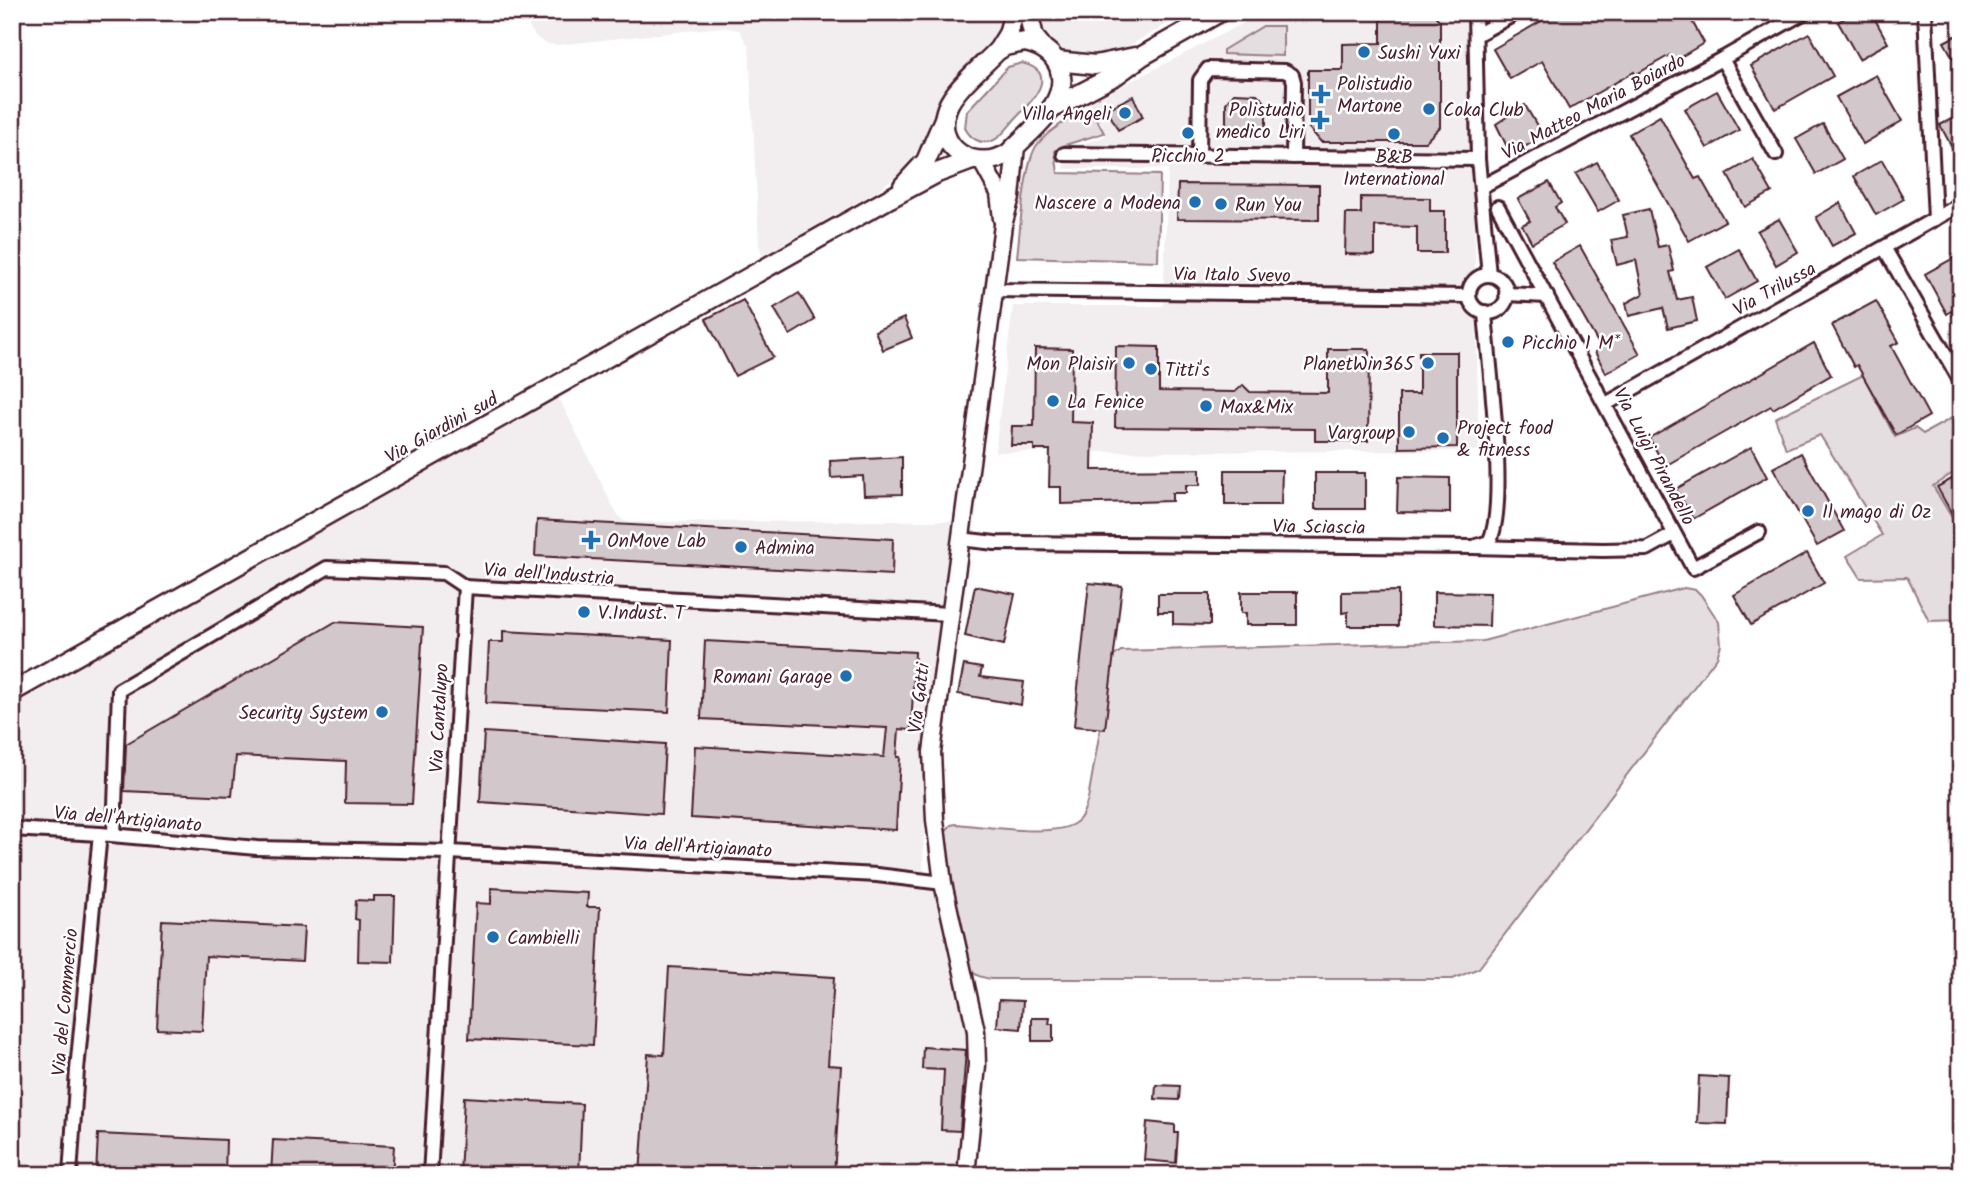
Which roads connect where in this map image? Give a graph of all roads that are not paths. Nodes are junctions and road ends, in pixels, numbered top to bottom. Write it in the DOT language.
graph roads {
  1 [pos="1014,12"];
  2 [pos="1028,12"];
  3 [pos="1220,12"];
  4 [pos="1475,12"];
  5 [pos="1518,12"];
  6 [pos="1924,12"];
  7 [pos="1799,14"];
  8 [pos="1476,36"];
  9 [pos="997,51"];
  10 [pos="1050,55"];
  11 [pos="1142,56"];
  12 [pos="1722,59"];
  13 [pos="1052,109"];
  14 [pos="944,119"];
  15 [pos="1016,146"];
  16 [pos="1064,154"];
  17 [pos="1776,154"];
  18 [pos="1199,156"];
  19 [pos="1293,157"];
  20 [pos="1478,159"];
  21 [pos="977,161"];
  22 [pos="1481,187"];
  23 [pos="890,198"];
  24 [pos="1961,204"];
  25 [pos="1499,207"];
  26 [pos="1935,219"];
  27 [pos="1003,225"];
  28 [pos="1885,248"];
  29 [pos="1489,275"];
  30 [pos="994,290"];
  31 [pos="1506,294"];
  32 [pos="1469,296"];
  33 [pos="1546,296"];
  34 [pos="1485,312"];
  35 [pos="1961,382"];
  36 [pos="1606,404"];
  37 [pos="1759,532"];
  38 [pos="1674,534"];
  39 [pos="960,539"];
  40 [pos="1473,547"];
  41 [pos="465,587"];
  42 [pos="949,614"];
  43 [pos="12,692"];
  44 [pos="12,829"];
  45 [pos="100,834"];
  46 [pos="114,835"];
  47 [pos="450,852"];
  48 [pos="943,883"];
  49 [pos="70,1175"];
  50 [pos="430,1175"];
  51 [pos="966,1175"];
  1 -- 9 [label="main road"];
  2 -- 10 [label="main road"];
  3 -- 11 [label="main road"];
  4 -- 8 [label="street"];
  5 -- 8 [label="street"];
  6 -- 26 [label="street"];
  7 -- 12 [label="street, Via Matteo Maria Boiardo"];
  8 -- 20 [label="street"];
  9 -- 10 [label="main road"];
  9 -- 14 [label="main road"];
  10 -- 11 [label="main road"];
  10 -- 13 [label="main road"];
  11 -- 13 [label="main road"];
  12 -- 17 [label="street"];
  12 -- 22 [label="street, Via Matteo Maria Boiardo"];
  13 -- 15 [label="main road"];
  14 -- 21 [label="main road"];
  14 -- 23 [label="main road"];
  15 -- 21 [label="main road"];
  15 -- 27 [label="street, Via Gatti"];
  16 -- 18 [label="street"];
  18 -- 19 [label="street"];
  18 -- 19 [label="street"];
  19 -- 20 [label="street"];
  20 -- 22 [label="street"];
  21 -- 23 [label="main road"];
  21 -- 27 [label="street, Via Gatti"];
  22 -- 29 [label="street"];
  23 -- 43 [label="main road, Via Giardini sud"];
  24 -- 26 [label="street, Via Trilussa"];
  25 -- 33 [label="street, Via Luigi Pirandello"];
  26 -- 28 [label="street, Via Trilussa"];
  27 -- 30 [label="street, Via Gatti"];
  28 -- 35 [label="street"];
  28 -- 36 [label="street, Via Trilussa"];
  29 -- 31 [label="street"];
  29 -- 32 [label="street"];
  30 -- 32 [label="street, Via Italo Svevo"];
  30 -- 39 [label="street, Via Gatti"];
  31 -- 33 [label="street"];
  31 -- 34 [label="street"];
  32 -- 34 [label="street"];
  33 -- 36 [label="street, Via Luigi Pirandello"];
  34 -- 40 [label="street"];
  36 -- 38 [label="street, Via Luigi Pirandello"];
  37 -- 38 [label="street, Via Luigi Pirandello"];
  38 -- 40 [label="street, Via Sciascia"];
  39 -- 40 [label="street, Via Sciascia"];
  39 -- 42 [label="street, Via Gatti"];
  41 -- 42 [label="street, Via dell'Industria"];
  41 -- 46 [label="street, Via dell'Industria"];
  41 -- 47 [label="street, Via Cantalupo"];
  42 -- 48 [label="street, Via Gatti"];
  44 -- 45 [label="street, Via dell'Artigianato"];
  45 -- 46 [label="street, Via dell'Artigianato"];
  45 -- 49 [label="street, Via del Commercio"];
  46 -- 47 [label="street, Via dell'Artigianato"];
  47 -- 48 [label="street, Via dell'Artigianato"];
  47 -- 50 [label="street"];
  48 -- 51 [label="street, Via Gatti"];
}
